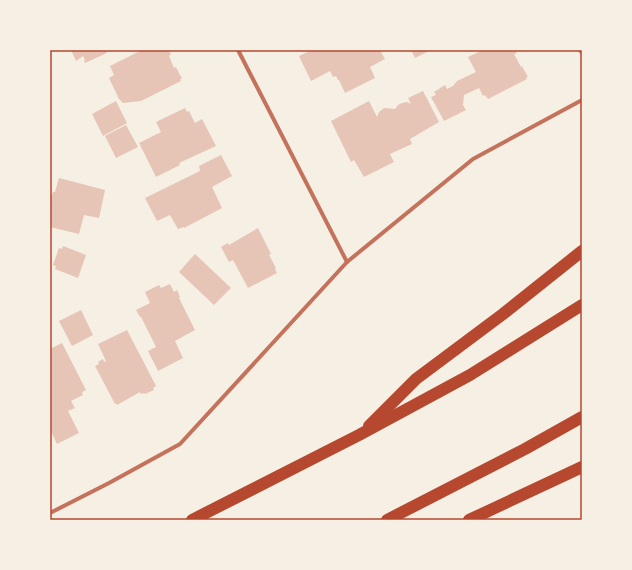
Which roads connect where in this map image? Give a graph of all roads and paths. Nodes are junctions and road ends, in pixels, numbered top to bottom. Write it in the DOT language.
graph roads {
  1 [pos="238,50"];
  2 [pos="580,50"];
  3 [pos="582,53"];
  4 [pos="582,100"];
  5 [pos="582,251"];
  6 [pos="347,262"];
  7 [pos="582,305"];
  8 [pos="582,417"];
  9 [pos="359,435"];
  10 [pos="582,467"];
  11 [pos="50,513"];
  12 [pos="192,520"];
  13 [pos="387,520"];
  14 [pos="469,520"];
  1 -- 6 [label="street"];
  2 -- 3 [label="street"];
  4 -- 6 [label="street"];
  5 -- 9 [label="highway"];
  6 -- 11 [label="street"];
  7 -- 9 [label="highway"];
  8 -- 13 [label="highway"];
  9 -- 12 [label="highway"];
  10 -- 14 [label="highway"];
}
